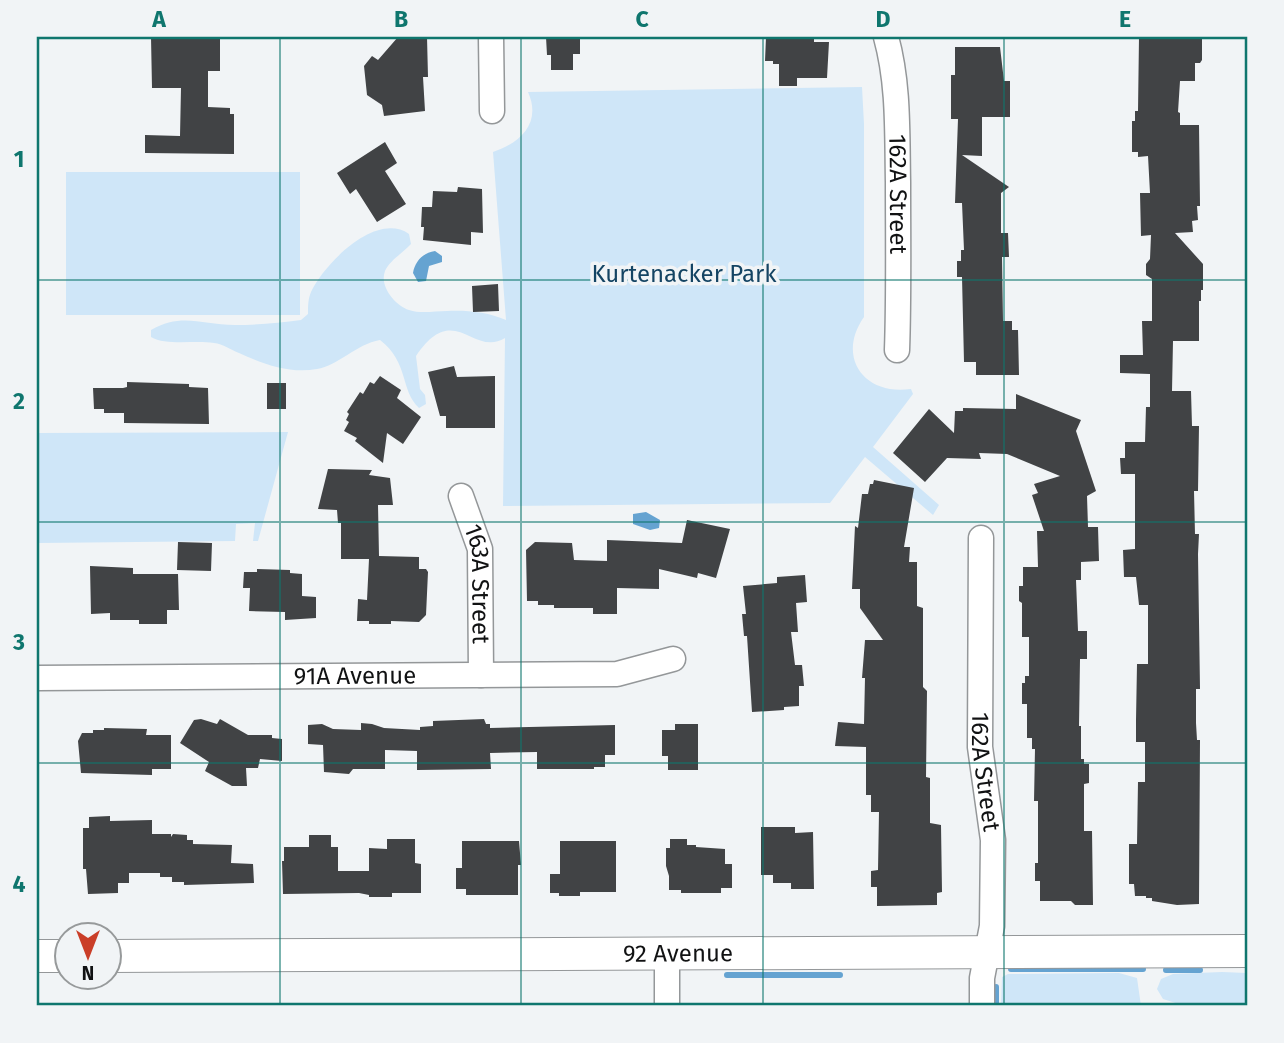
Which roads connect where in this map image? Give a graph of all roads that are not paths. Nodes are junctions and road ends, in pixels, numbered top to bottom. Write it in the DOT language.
graph roads {
  1 [pos="491,37"];
  2 [pos="886,37"];
  3 [pos="492,111"];
  4 [pos="897,350"];
  5 [pos="461,496"];
  6 [pos="981,538"];
  7 [pos="673,659"];
  8 [pos="481,675"];
  9 [pos="37,678"];
  10 [pos="1247,951"];
  11 [pos="987,952"];
  12 [pos="667,954"];
  13 [pos="122,956"];
  14 [pos="667,1006"];
  15 [pos="982,1006"];
  1 -- 3 [label="street"];
  2 -- 4 [label="street, 162A Street"];
  5 -- 8 [label="street, 163A Street"];
  6 -- 11 [label="street, 162A Street"];
  7 -- 8 [label="street, 91A Avenue"];
  8 -- 9 [label="street, 91A Avenue"];
  10 -- 11 [label="street, 92 Avenue"];
  11 -- 12 [label="street, 92 Avenue"];
  11 -- 15 [label="street, 162A Street"];
  12 -- 13 [label="street, 92 Avenue"];
  12 -- 14 [label="street"];
}
